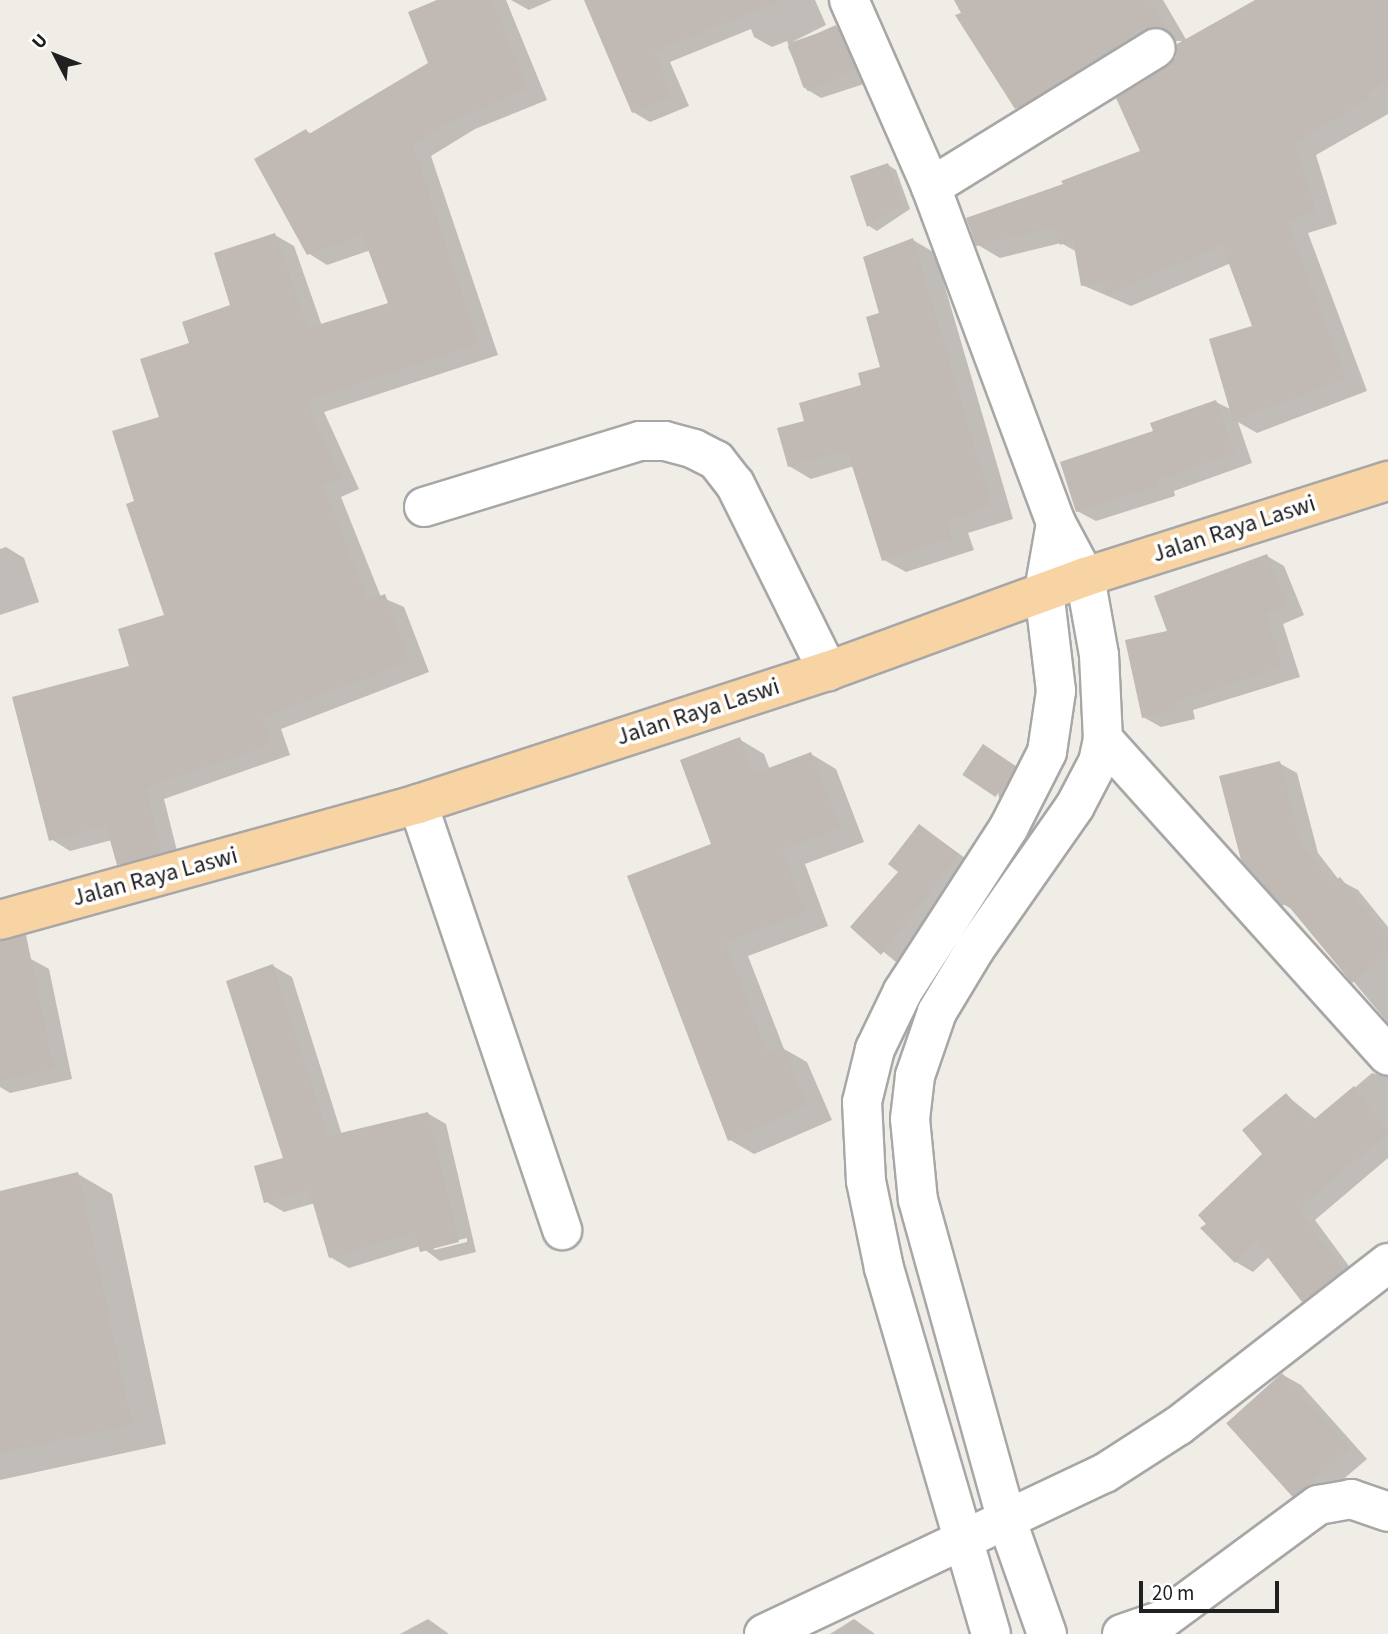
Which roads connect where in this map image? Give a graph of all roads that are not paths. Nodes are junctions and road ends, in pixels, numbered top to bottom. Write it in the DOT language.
graph roads {
  1 [pos="849,0"];
  2 [pos="1156,48"];
  3 [pos="931,187"];
  4 [pos="1388,481"];
  5 [pos="424,507"];
  6 [pos="1056,523"];
  7 [pos="1085,577"];
  8 [pos="1044,591"];
  9 [pos="828,671"];
  10 [pos="1103,739"];
  11 [pos="418,804"];
  12 [pos="0,920"];
  13 [pos="1388,1056"];
  14 [pos="562,1230"];
  15 [pos="1388,1263"];
  16 [pos="1388,1512"];
  17 [pos="1007,1521"];
  18 [pos="962,1539"];
  19 [pos="764,1634"];
  20 [pos="991,1634"];
  21 [pos="1047,1634"];
  22 [pos="1122,1634"];
  1 -- 3 [label="street"];
  2 -- 3 [label="street"];
  3 -- 6 [label="street"];
  4 -- 7 [label="main road, Jalan Raya Laswi"];
  5 -- 9 [label="street"];
  6 -- 7 [label="street"];
  6 -- 8 [label="street"];
  7 -- 8 [label="main road, Jalan Raya Laswi"];
  7 -- 10 [label="street"];
  8 -- 9 [label="main road, Jalan Raya Laswi"];
  8 -- 18 [label="street"];
  9 -- 11 [label="main road, Jalan Raya Laswi"];
  10 -- 13 [label="street"];
  10 -- 17 [label="street"];
  11 -- 12 [label="main road, Jalan Raya Laswi"];
  11 -- 14 [label="street"];
  15 -- 17 [label="street"];
  16 -- 22 [label="street"];
  17 -- 18 [label="street"];
  17 -- 21 [label="street"];
  18 -- 19 [label="street"];
  18 -- 20 [label="street"];
}
